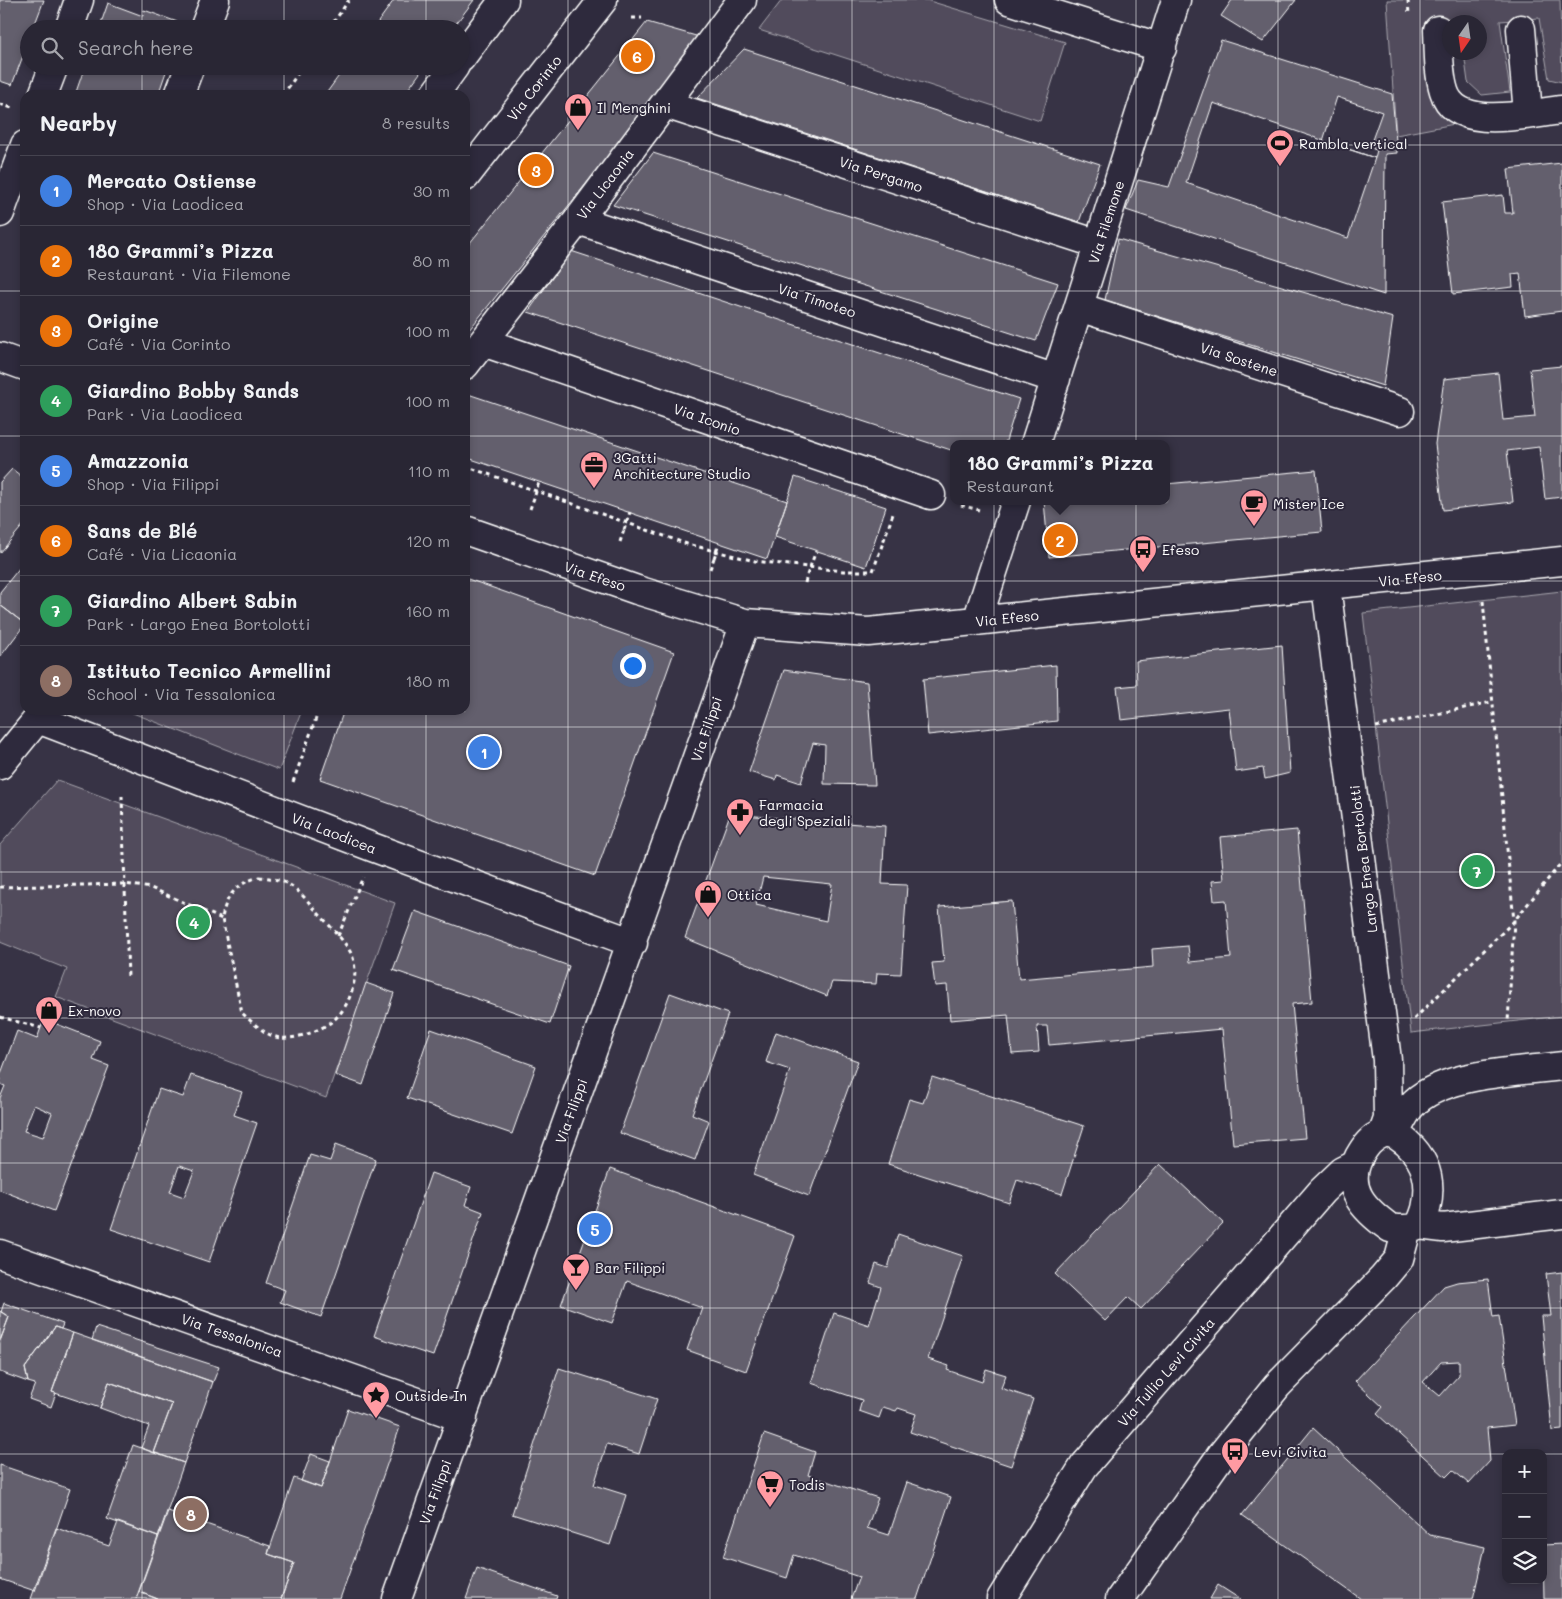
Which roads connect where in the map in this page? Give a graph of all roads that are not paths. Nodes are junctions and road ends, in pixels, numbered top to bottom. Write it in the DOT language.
graph roads {
  1 [pos="80,0"];
  2 [pos="215,0"];
  3 [pos="504,0"];
  4 [pos="603,0"];
  5 [pos="742,0"];
  6 [pos="1009,0"];
  7 [pos="1176,0"];
  8 [pos="72,20"];
  9 [pos="207,20"];
  10 [pos="1521,29"];
  11 [pos="1438,30"];
  12 [pos="470,46"];
  13 [pos="1162,48"];
  14 [pos="51,75"];
  15 [pos="187,75"];
  16 [pos="448,75"];
  17 [pos="45,90"];
  18 [pos="181,90"];
  19 [pos="438,90"];
  20 [pos="665,104"];
  21 [pos="1562,110"];
  22 [pos="1528,114"];
  23 [pos="20,158"];
  24 [pos="470,171"];
  25 [pos="0,213"];
  26 [pos="578,220"];
  27 [pos="1098,244"];
  28 [pos="1079,307"];
  29 [pos="483,342"];
  30 [pos="0,357"];
  31 [pos="470,359"];
  32 [pos="20,364"];
  33 [pos="1056,379"];
  34 [pos="1400,411"];
  35 [pos="1036,440"];
  36 [pos="931,495"];
  37 [pos="1015,505"];
  38 [pos="470,532"];
  39 [pos="1562,561"];
  40 [pos="1326,586"];
  41 [pos="977,621"];
  42 [pos="745,622"];
  43 [pos="41,715"];
  44 [pos="0,765"];
  45 [pos="632,943"];
  46 [pos="1562,1066"];
  47 [pos="1389,1133"];
  48 [pos="1355,1165"];
  49 [pos="1562,1214"];
  50 [pos="1413,1227"];
  51 [pos="0,1254"];
  52 [pos="462,1418"];
  53 [pos="397,1599"];
  54 [pos="1001,1599"];
  55 [pos="1120,1599"];
  1 -- 8 [label="street"];
  2 -- 9 [label="street"];
  3 -- 12 [label="street"];
  4 -- 24 [label="street, Via Corinto"];
  5 -- 20 [label="street, Via Licaonia"];
  6 -- 13 [label="street"];
  7 -- 13 [label="street, Via Filemone"];
  10 -- 22 [label="street"];
  11 -- 22 [label="street"];
  13 -- 27 [label="street, Via Filemone"];
  14 -- 17 [label="street"];
  15 -- 18 [label="street"];
  16 -- 19 [label="street"];
  20 -- 26 [label="street, Via Licaonia"];
  20 -- 27 [label="street, Via Pergamo"];
  21 -- 22 [label="street"];
  23 -- 25 [label="street"];
  26 -- 29 [label="street, Via Licaonia"];
  26 -- 33 [label="street, Via Timoteo"];
  27 -- 28 [label="street, Via Filemone"];
  28 -- 33 [label="street, Via Filemone"];
  28 -- 34 [label="street, Via Sostene"];
  29 -- 31 [label="street, Via Licaonia"];
  29 -- 36 [label="street, Via Iconio"];
  30 -- 32 [label="street"];
  33 -- 35 [label="street, Via Filemone"];
  37 -- 41 [label="street"];
  38 -- 42 [label="street, Via Efeso"];
  39 -- 40 [label="street, Via Efeso"];
  40 -- 41 [label="street, Via Efeso"];
  40 -- 47 [label="street, Largo Enea Bortolotti"];
  41 -- 42 [label="street, Via Efeso"];
  42 -- 45 [label="street, Via Filippi"];
  43 -- 44 [label="street"];
  43 -- 45 [label="street, Via Laodicea"];
  45 -- 52 [label="street, Via Filippi"];
  46 -- 47 [label="street"];
  47 -- 48 [label="street"];
  47 -- 50 [label="street"];
  48 -- 50 [label="street"];
  48 -- 54 [label="street, Via Tullio Levi Civita"];
  49 -- 50 [label="street"];
  50 -- 55 [label="street"];
  51 -- 52 [label="street, Via Tessalonica"];
  52 -- 53 [label="street, Via Filippi"];
}
